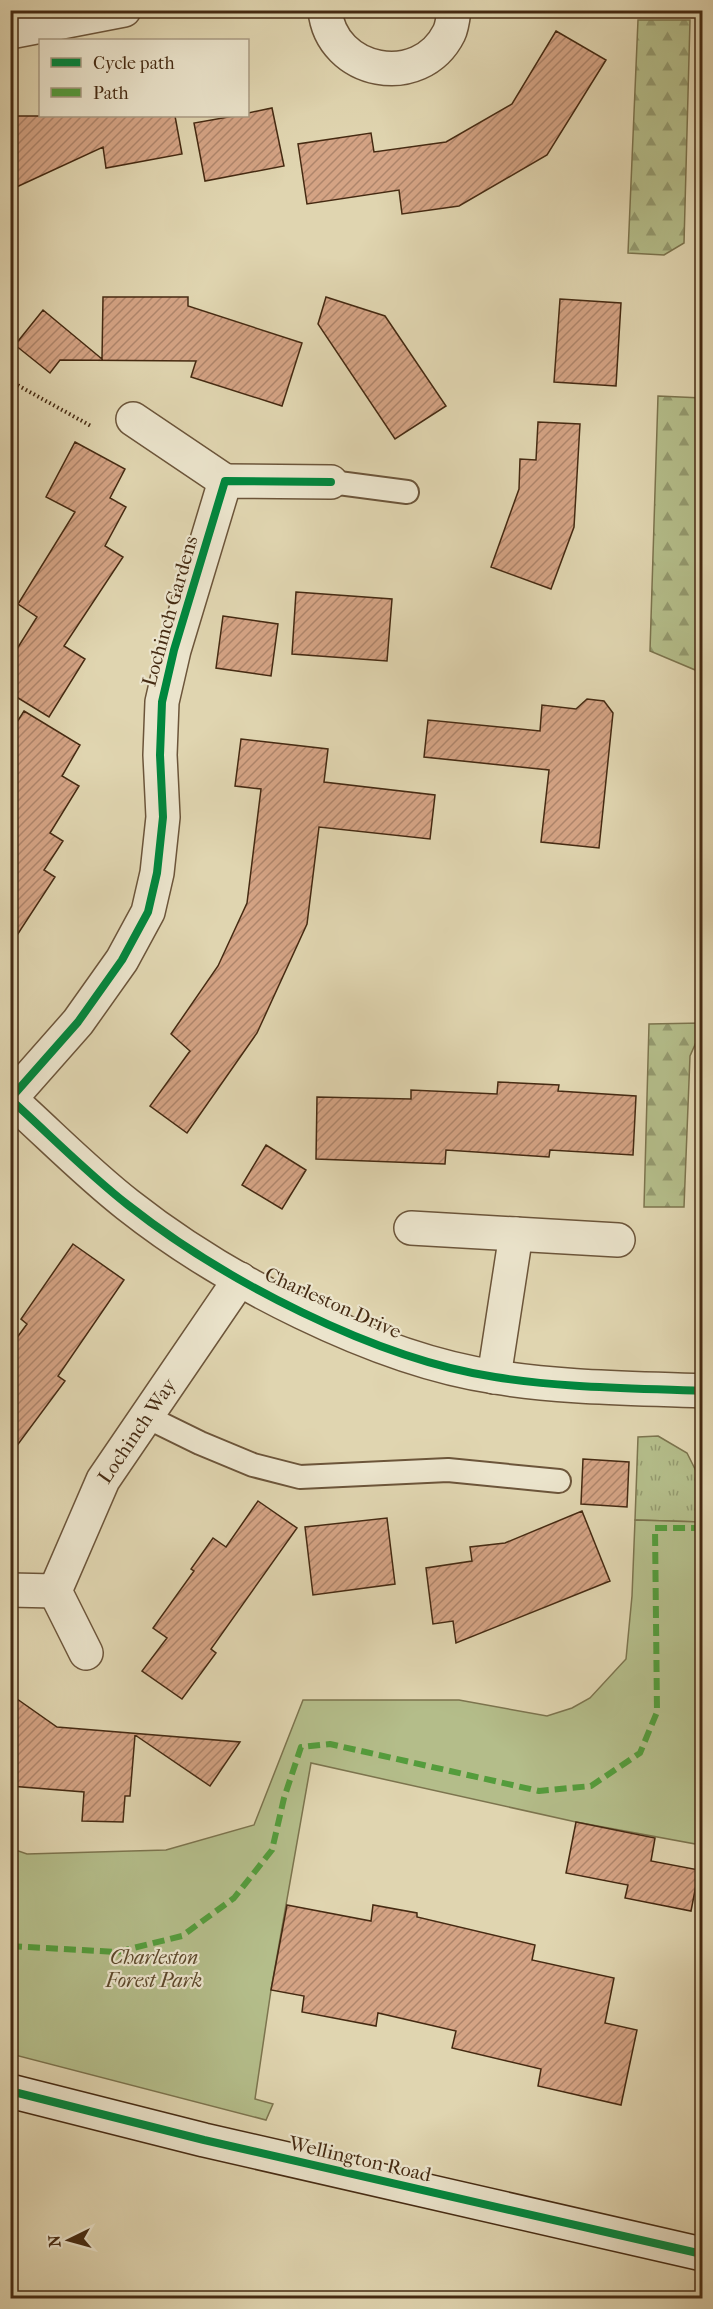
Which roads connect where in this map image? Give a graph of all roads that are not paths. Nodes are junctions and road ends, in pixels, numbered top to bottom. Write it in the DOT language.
graph roads {
  1 [pos="124,10"];
  2 [pos="325,10"];
  3 [pos="454,10"];
  4 [pos="10,32"];
  5 [pos="133,419"];
  6 [pos="225,481"];
  7 [pos="331,482"];
  8 [pos="407,492"];
  9 [pos="10,1099"];
  10 [pos="411,1228"];
  11 [pos="516,1234"];
  12 [pos="618,1240"];
  13 [pos="240,1279"];
  14 [pos="494,1377"];
  15 [pos="702,1391"];
  16 [pos="147,1417"];
  17 [pos="559,1481"];
  18 [pos="10,1590"];
  19 [pos="55,1591"];
  20 [pos="86,1653"];
  21 [pos="10,2091"];
  22 [pos="702,2254"];
  1 -- 4 [label="street"];
  2 -- 3 [label="street"];
  5 -- 6 [label="street"];
  6 -- 7 [label="street"];
  6 -- 9 [label="street, Lochinch Gardens"];
  7 -- 8 [label="lane"];
  9 -- 13 [label="street, Charleston Drive"];
  10 -- 11 [label="street"];
  11 -- 12 [label="street"];
  11 -- 14 [label="street"];
  13 -- 14 [label="street, Charleston Drive"];
  13 -- 16 [label="street, Lochinch Way"];
  14 -- 15 [label="street, Charleston Drive"];
  16 -- 17 [label="lane"];
  16 -- 19 [label="street, Lochinch Way"];
  18 -- 19 [label="street"];
  19 -- 20 [label="street"];
  21 -- 22 [label="street, Wellington Road"];
}
